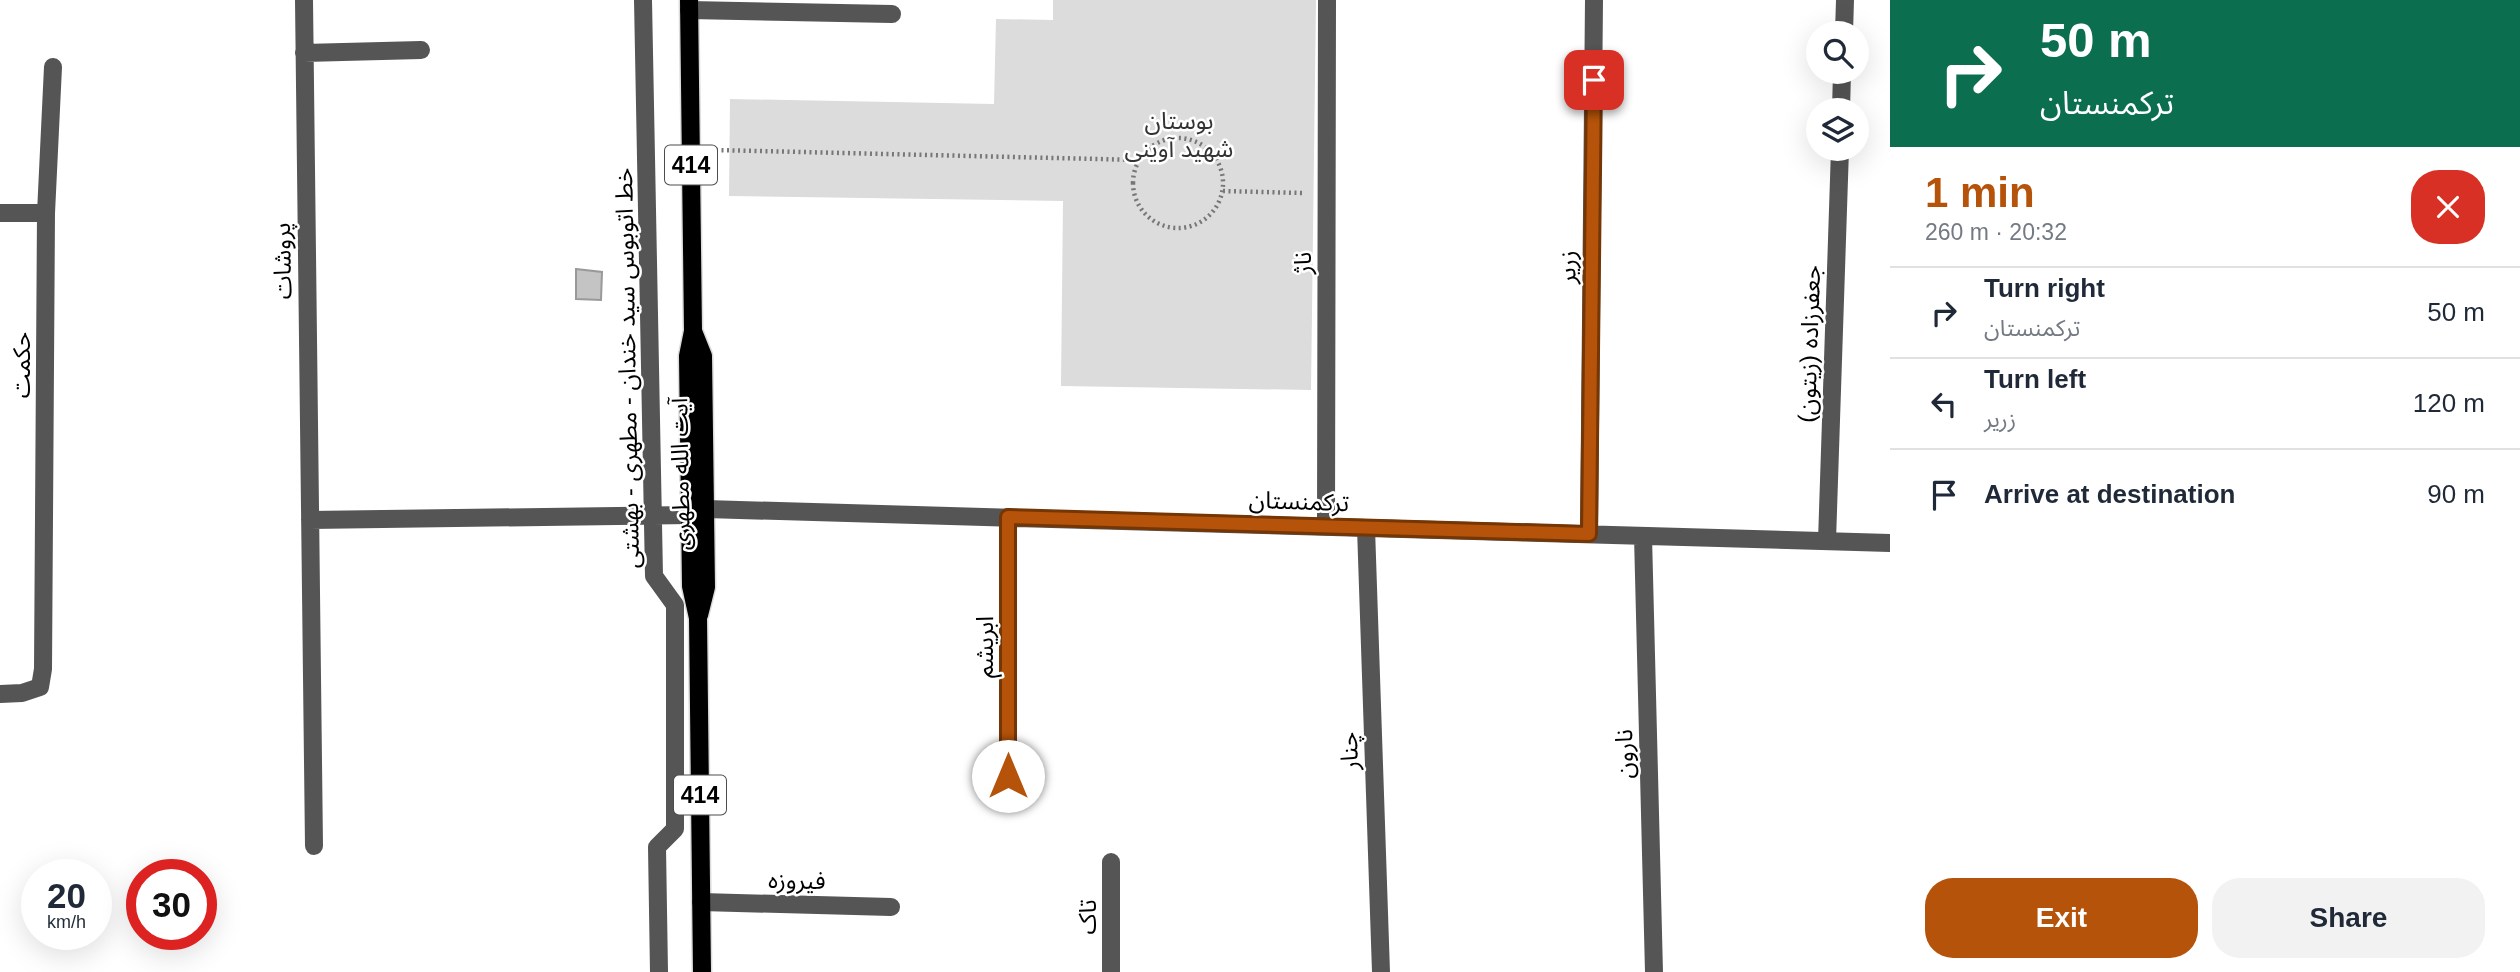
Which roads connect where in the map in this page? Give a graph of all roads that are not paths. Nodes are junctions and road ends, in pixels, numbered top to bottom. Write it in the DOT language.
graph roads {
  1 [pos="304,0"];
  2 [pos="643,0"];
  3 [pos="1326,0"];
  4 [pos="1594,0"];
  5 [pos="1845,0"];
  6 [pos="689,5"];
  7 [pos="891,14"];
  8 [pos="1844,21"];
  9 [pos="421,50"];
  10 [pos="304,53"];
  11 [pos="53,67"];
  12 [pos="1840,161"];
  13 [pos="0,213"];
  14 [pos="46,213"];
  15 [pos="698,512"];
  16 [pos="652,516"];
  17 [pos="1008,517"];
  18 [pos="310,520"];
  19 [pos="1326,527"];
  20 [pos="1366,528"];
  21 [pos="1589,534"];
  22 [pos="1643,536"];
  23 [pos="1827,541"];
  24 [pos="1890,543"];
  25 [pos="0,694"];
  26 [pos="1008,776"];
  27 [pos="314,846"];
  28 [pos="1111,862"];
  29 [pos="701,902"];
  30 [pos="891,906"];
  31 [pos="659,972"];
  32 [pos="702,972"];
  33 [pos="1111,972"];
  34 [pos="1381,972"];
  35 [pos="1654,972"];
  1 -- 10 [label="street, پروشات"];
  2 -- 16 [label="street, خط اتوبوس سید خندان - مطهری - بهشتی"];
  3 -- 19 [label="street, ناژ"];
  4 -- 21 [label="street, زریر"];
  5 -- 8 [label="street"];
  6 -- 7 [label="street"];
  6 -- 15 [label="main road, آیت الله مطهری / 414"];
  9 -- 10 [label="street"];
  10 -- 18 [label="street, پروشات"];
  11 -- 14 [label="street, حکمت"];
  12 -- 23 [label="street, جعفرزاده (زیتون)"];
  13 -- 14 [label="street"];
  14 -- 25 [label="street, حکمت"];
  15 -- 16 [label="street"];
  15 -- 17 [label="street, ترکمنستان"];
  15 -- 29 [label="main road, آیت الله مطهری / 414"];
  16 -- 18 [label="street"];
  16 -- 31 [label="street, خط اتوبوس سید خندان - مطهری - بهشتی"];
  17 -- 19 [label="street, ترکمنستان"];
  17 -- 26 [label="street, ابریشم"];
  18 -- 27 [label="street, پروشات"];
  19 -- 20 [label="street, ترکمنستان"];
  20 -- 21 [label="street, ترکمنستان"];
  20 -- 34 [label="street, چنار"];
  21 -- 22 [label="street, ترکمنستان"];
  22 -- 23 [label="street, ترکمنستان"];
  22 -- 35 [label="street, نارون"];
  23 -- 24 [label="street, ترکمنستان"];
  28 -- 33 [label="street, تاک"];
  29 -- 30 [label="street, فیروزه"];
  29 -- 32 [label="main road, آیت الله مطهری / 414"];
}
